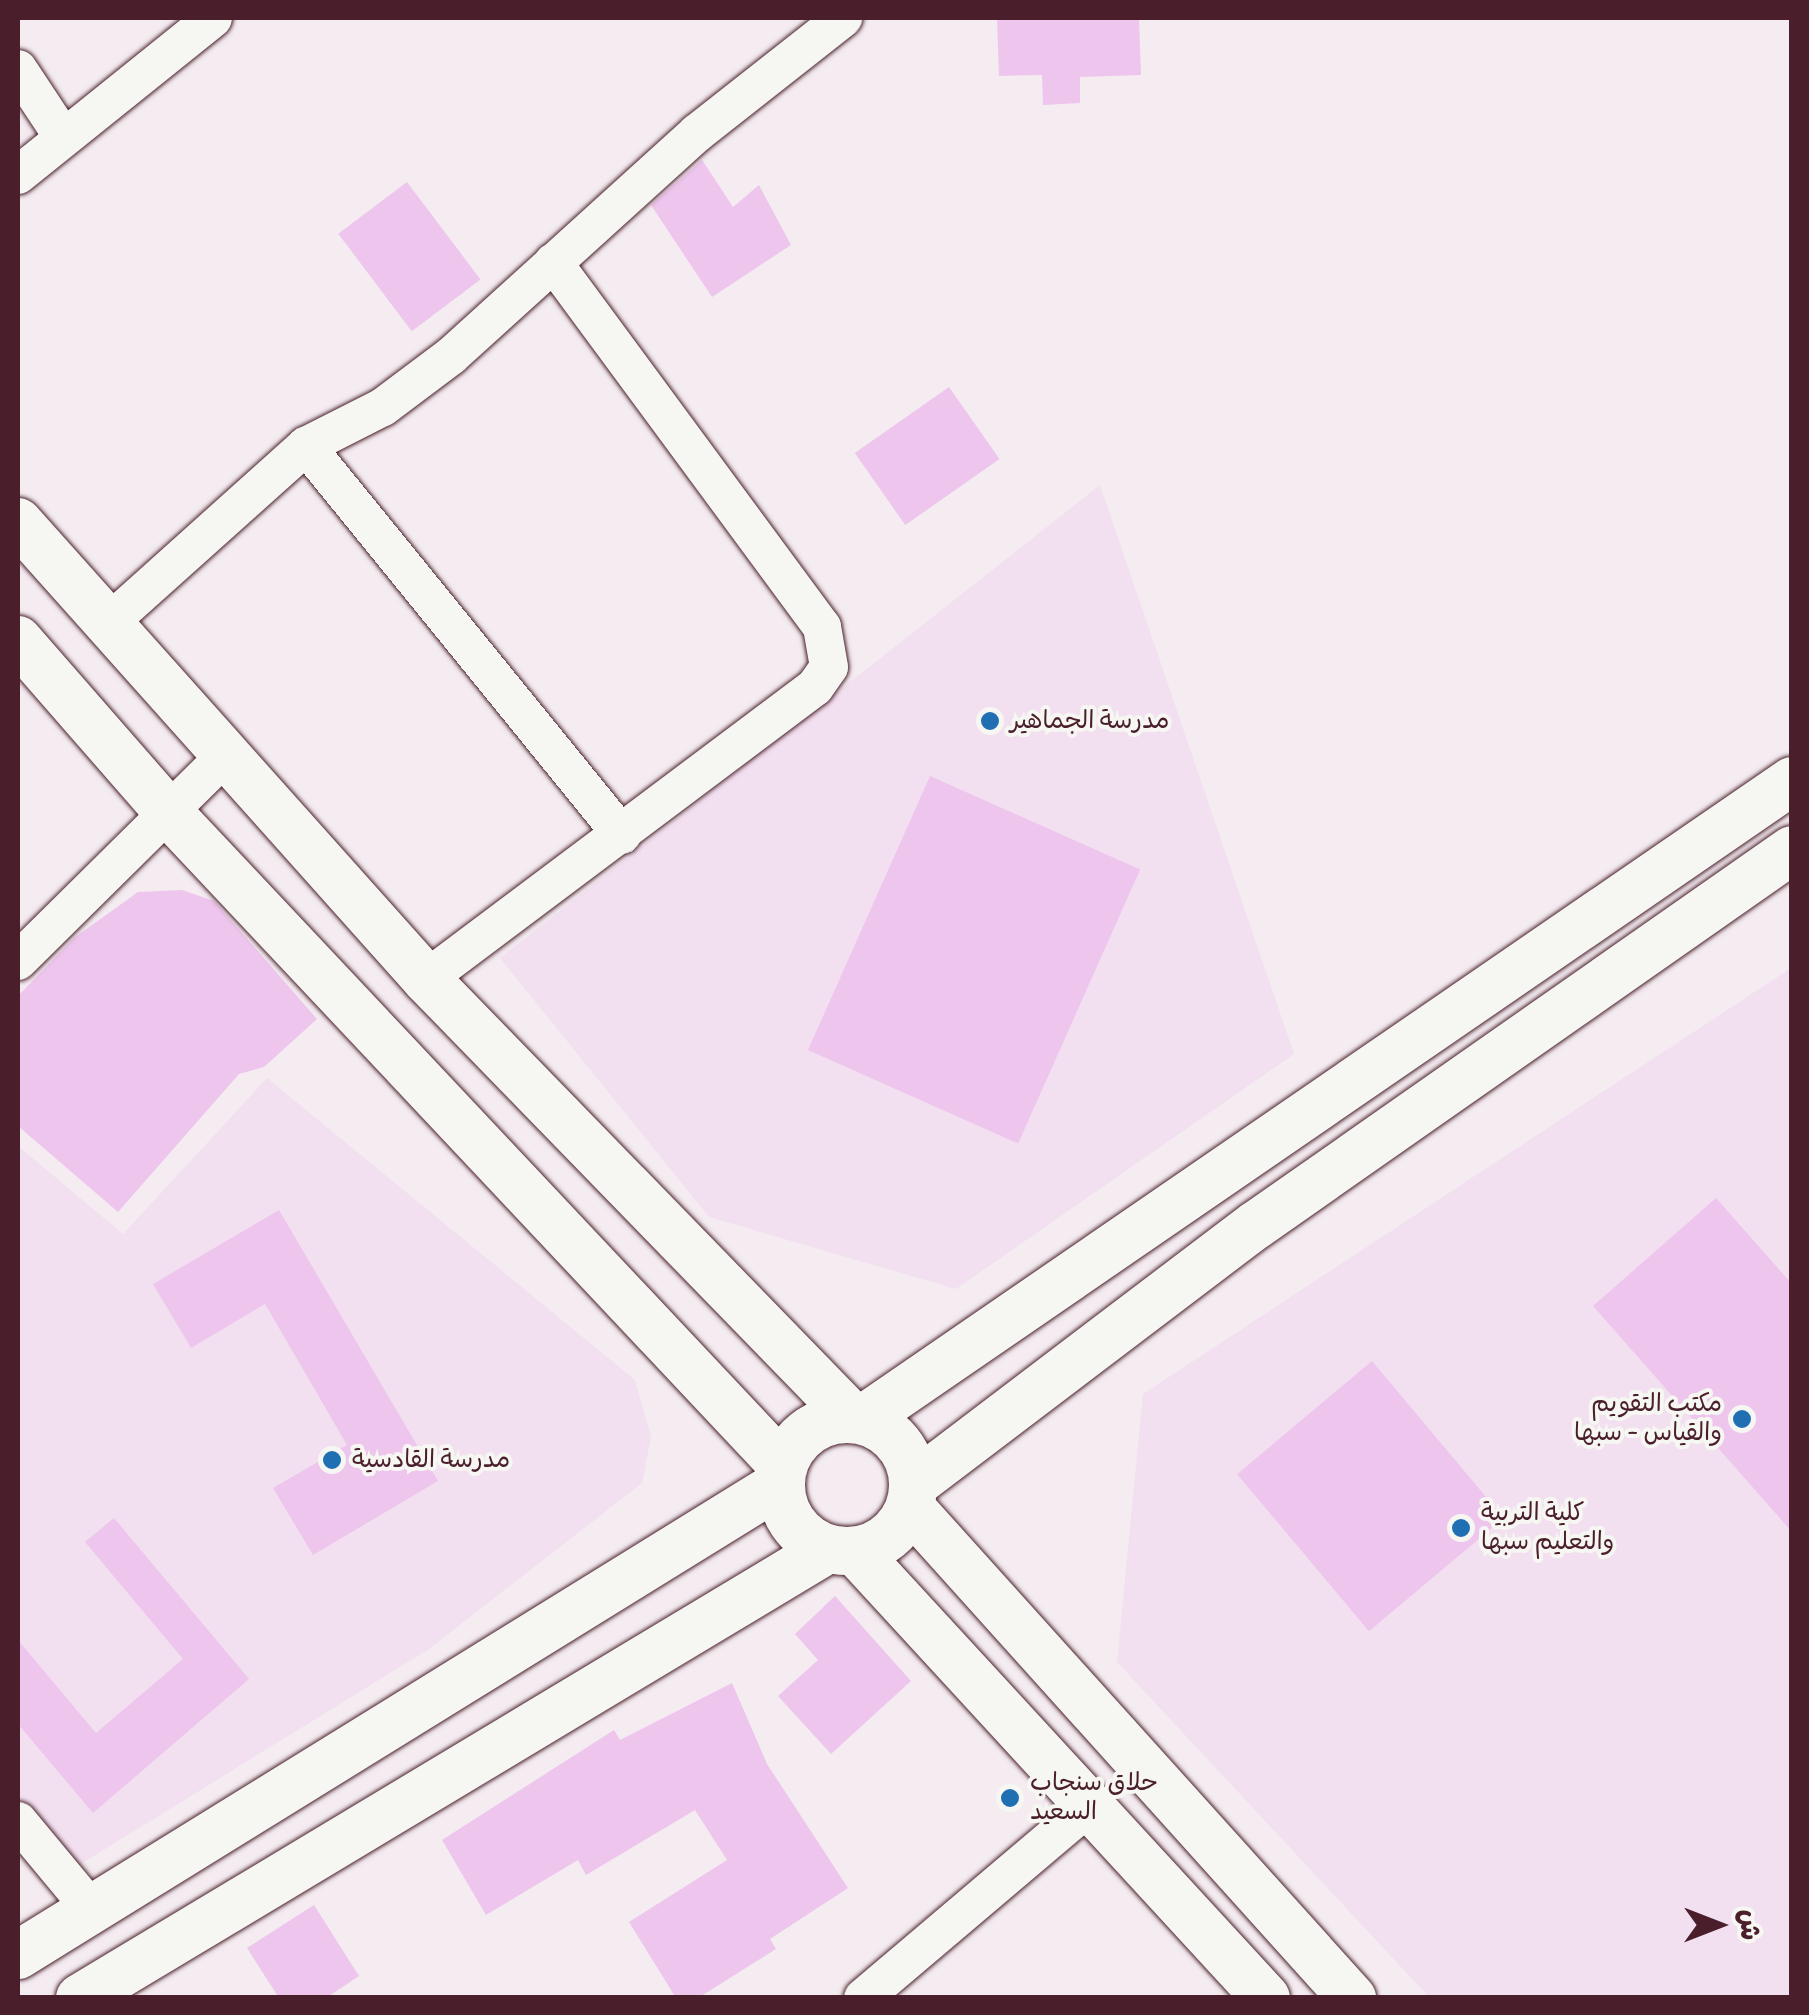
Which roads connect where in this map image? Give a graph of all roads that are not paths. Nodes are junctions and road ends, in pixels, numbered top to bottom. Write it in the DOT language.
graph roads {
  1 [pos="212,18"];
  2 [pos="843,18"];
  3 [pos="18,69"];
  4 [pos="63,137"];
  5 [pos="18,175"];
  6 [pos="553,262"];
  7 [pos="306,446"];
  8 [pos="18,522"];
  9 [pos="112,620"];
  10 [pos="18,640"];
  11 [pos="227,754"];
  12 [pos="1792,781"];
  13 [pos="167,811"];
  14 [pos="622,836"];
  15 [pos="1792,850"];
  16 [pos="18,961"];
  17 [pos="426,978"];
  18 [pos="858,1418"];
  19 [pos="782,1475"];
  20 [pos="912,1496"];
  21 [pos="841,1550"];
  22 [pos="1092,1804"];
  23 [pos="18,1822"];
  24 [pos="92,1910"];
  25 [pos="18,1954"];
  26 [pos="80,1998"];
  27 [pos="863,1998"];
  28 [pos="1266,1998"];
  29 [pos="1352,1998"];
  1 -- 4 [label="street"];
  2 -- 6 [label="street"];
  3 -- 4 [label="street"];
  4 -- 5 [label="street"];
  6 -- 7 [label="street"];
  6 -- 14 [label="street"];
  7 -- 9 [label="street"];
  7 -- 14 [label="street"];
  8 -- 9 [label="main road"];
  9 -- 11 [label="main road"];
  10 -- 13 [label="main road"];
  11 -- 13 [label="street"];
  11 -- 17 [label="main road"];
  12 -- 18 [label="main road"];
  13 -- 16 [label="street"];
  13 -- 19 [label="main road"];
  14 -- 17 [label="street"];
  15 -- 20 [label="main road"];
  17 -- 18 [label="main road"];
  18 -- 19 [label="main road"];
  18 -- 20 [label="main road"];
  19 -- 21 [label="main road"];
  19 -- 24 [label="main road"];
  20 -- 21 [label="main road"];
  20 -- 29 [label="main road"];
  21 -- 22 [label="main road"];
  21 -- 26 [label="main road"];
  22 -- 27 [label="street"];
  22 -- 28 [label="main road"];
  23 -- 24 [label="street"];
  24 -- 25 [label="main road"];
}
